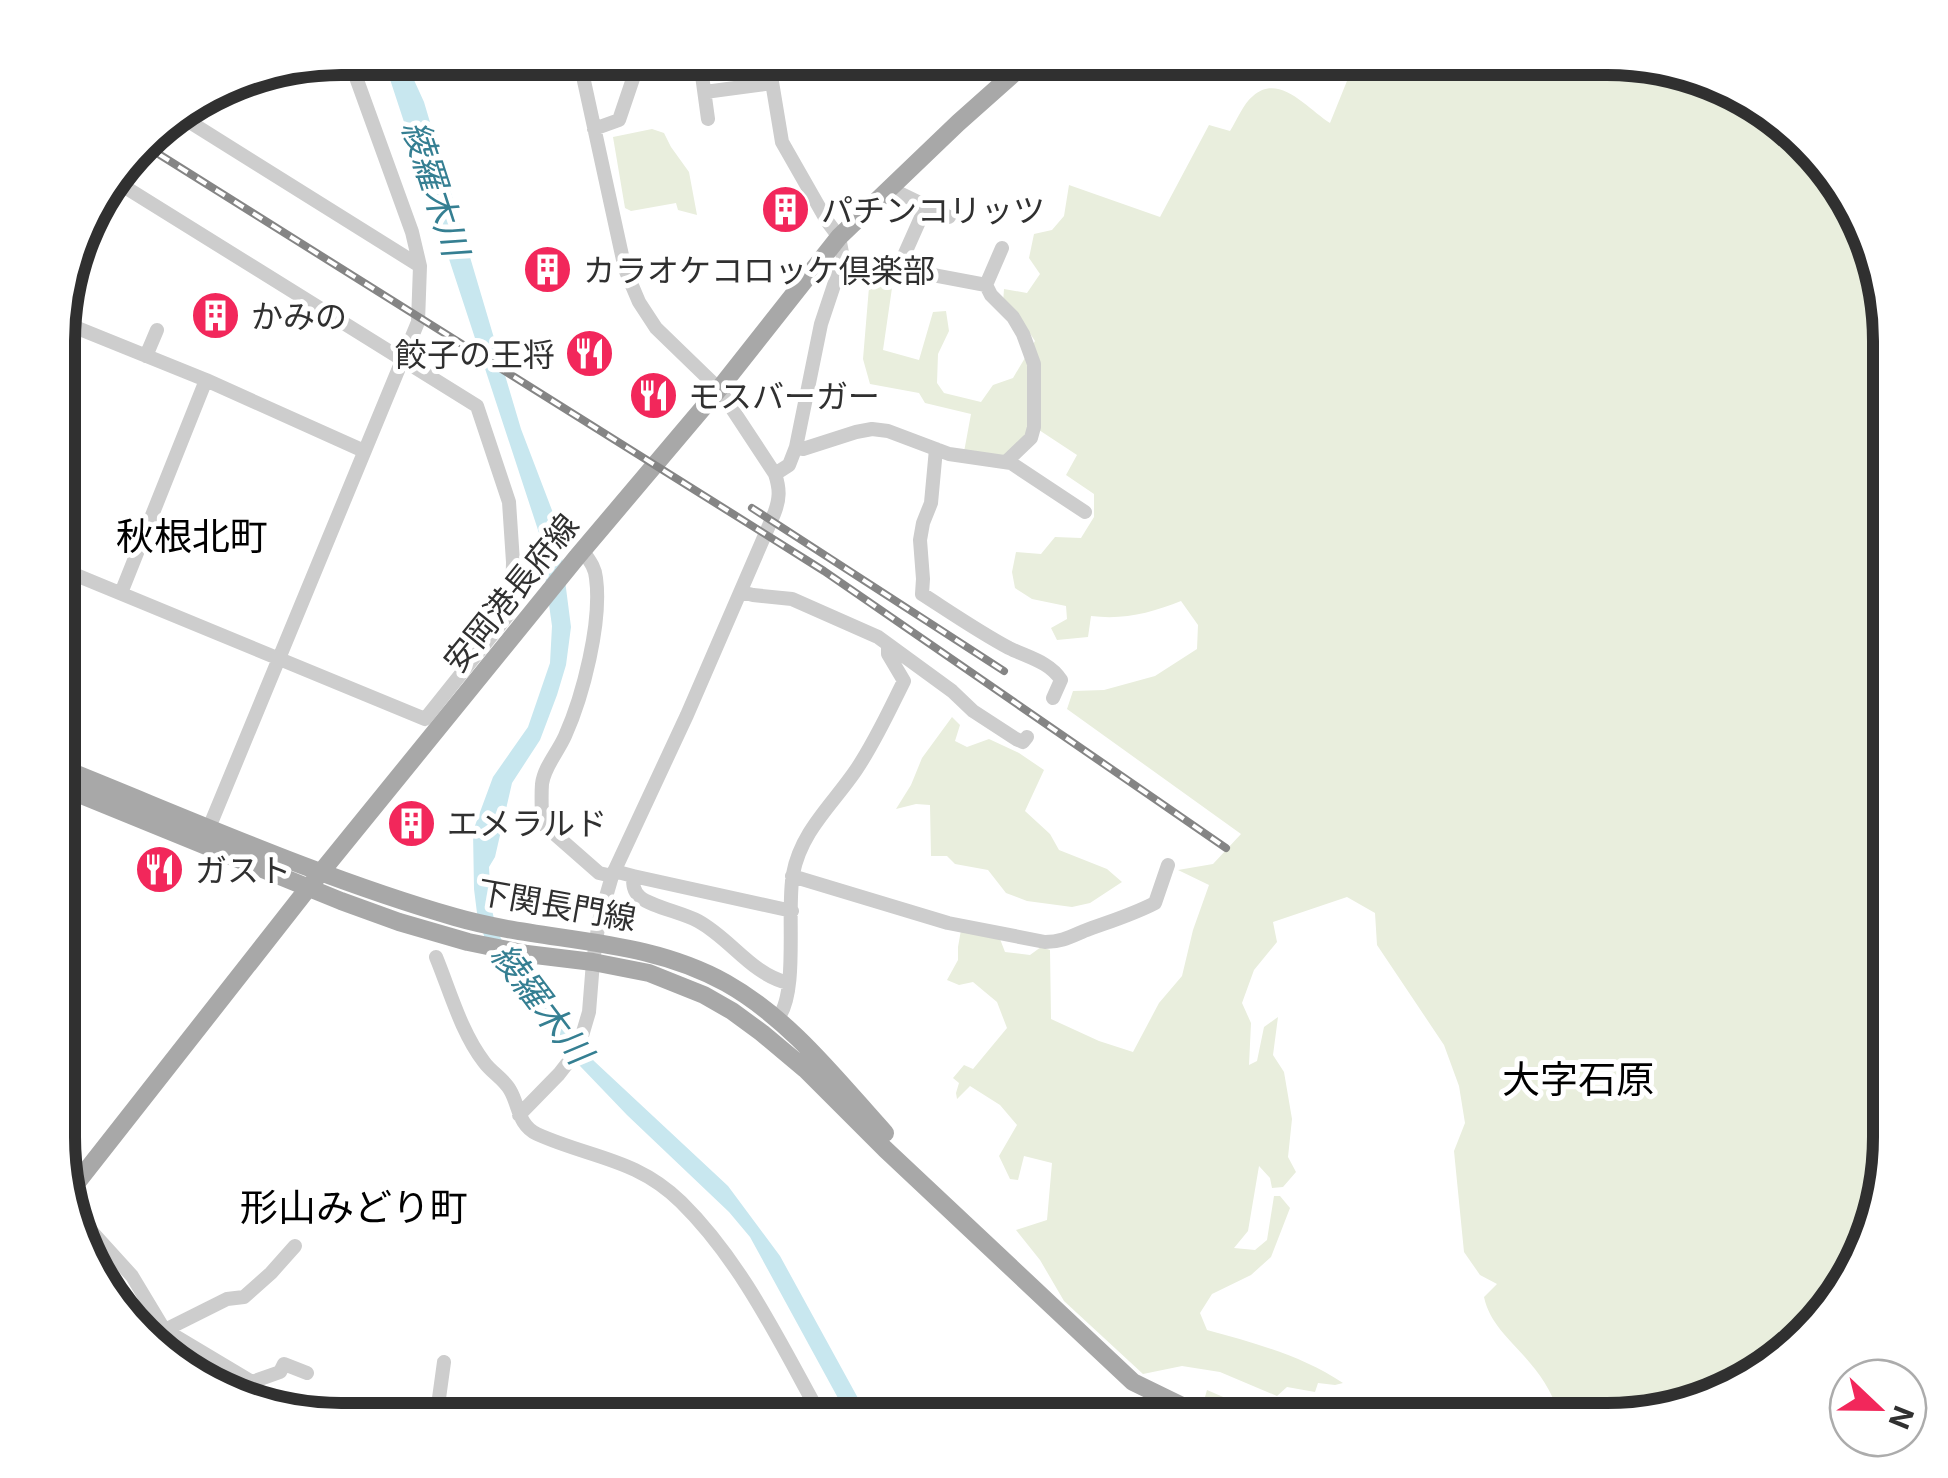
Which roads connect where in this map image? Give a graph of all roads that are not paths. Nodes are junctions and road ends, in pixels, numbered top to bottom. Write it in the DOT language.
graph roads {
  1 [pos="355,75"];
  2 [pos="583,75"];
  3 [pos="634,75"];
  4 [pos="702,75"];
  5 [pos="771,75"];
  6 [pos="1012,76"];
  7 [pos="772,83"];
  8 [pos="705,92"];
  9 [pos="708,118"];
  10 [pos="190,122"];
  11 [pos="594,129"];
  12 [pos="127,184"];
  13 [pos="889,188"];
  14 [pos="926,206"];
  15 [pos="950,217"];
  16 [pos="840,236"];
  17 [pos="1002,248"];
  18 [pos="843,258"];
  19 [pos="420,266"];
  20 [pos="898,269"];
  21 [pos="986,285"];
  22 [pos="76,325"];
  23 [pos="157,330"];
  24 [pos="146,356"];
  25 [pos="403,359"];
  26 [pos="206,380"];
  27 [pos="719,389"];
  28 [pos="796,447"];
  29 [pos="936,449"];
  30 [pos="364,451"];
  31 [pos="1007,461"];
  32 [pos="775,474"];
  33 [pos="1086,512"];
  34 [pos="580,554"];
  35 [pos="75,574"];
  36 [pos="741,592"];
  37 [pos="121,593"];
  38 [pos="888,645"];
  39 [pos="278,659"];
  40 [pos="1053,698"];
  41 [pos="1027,737"];
  42 [pos="76,774"];
  43 [pos="76,793"];
  44 [pos="205,836"];
  45 [pos="1168,865"];
  46 [pos="323,872"];
  47 [pos="613,874"];
  48 [pos="634,876"];
  49 [pos="792,876"];
  50 [pos="309,887"];
  51 [pos="792,912"];
  52 [pos="596,942"];
  53 [pos="436,957"];
  54 [pos="592,962"];
  55 [pos="788,983"];
  56 [pos="778,1018"];
  57 [pos="518,1115"];
  58 [pos="79,1180"];
  59 [pos="966,1222"];
  60 [pos="93,1233"];
  61 [pos="295,1246"];
  62 [pos="165,1330"];
  63 [pos="173,1343"];
  64 [pos="444,1362"];
  65 [pos="308,1373"];
  66 [pos="438,1402"];
  67 [pos="813,1402"];
  68 [pos="1175,1403"];
  1 -- 19 [label="street"];
  2 -- 11 [label="street"];
  3 -- 11 [label="street"];
  4 -- 8 [label="street"];
  5 -- 7 [label="street"];
  6 -- 13 [label="main road, 安岡港長府線"];
  7 -- 8 [label="street"];
  7 -- 16 [label="street"];
  8 -- 9 [label="street"];
  10 -- 19 [label="street"];
  11 -- 27 [label="street"];
  12 -- 25 [label="street"];
  13 -- 14 [label="street"];
  13 -- 16 [label="main road, 安岡港長府線"];
  14 -- 15 [label="street"];
  14 -- 20 [label="street"];
  16 -- 18 [label="street"];
  16 -- 27 [label="main road, 安岡港長府線"];
  17 -- 21 [label="street"];
  18 -- 20 [label="street"];
  18 -- 28 [label="street"];
  19 -- 25 [label="street"];
  20 -- 21 [label="street"];
  21 -- 31 [label="street"];
  22 -- 24 [label="street"];
  23 -- 24 [label="street"];
  24 -- 26 [label="street"];
  25 -- 30 [label="street"];
  25 -- 39 [label="street"];
  26 -- 30 [label="street"];
  26 -- 37 [label="street"];
  27 -- 32 [label="street"];
  27 -- 34 [label="main road, 安岡港長府線"];
  28 -- 29 [label="street"];
  28 -- 32 [label="street"];
  29 -- 31 [label="street"];
  29 -- 40 [label="street"];
  30 -- 39 [label="street"];
  31 -- 33 [label="street"];
  32 -- 36 [label="street"];
  34 -- 46 [label="main road, 安岡港長府線"];
  34 -- 47 [label="street"];
  35 -- 37 [label="street"];
  36 -- 38 [label="street"];
  36 -- 47 [label="street"];
  37 -- 39 [label="street"];
  38 -- 41 [label="street"];
  38 -- 49 [label="street"];
  39 -- 44 [label="street"];
  42 -- 44 [label="main road, 下関長門線"];
  43 -- 44 [label="main road, 下関長門線"];
  44 -- 46 [label="main road, 下関長門線"];
  44 -- 50 [label="main road, 下関長門線"];
  45 -- 49 [label="street"];
  46 -- 50 [label="main road, 安岡港長府線"];
  46 -- 52 [label="main road, 下関長門線"];
  47 -- 48 [label="street"];
  47 -- 52 [label="street"];
  48 -- 51 [label="street"];
  48 -- 55 [label="street"];
  49 -- 51 [label="street"];
  50 -- 54 [label="main road, 下関長門線"];
  50 -- 58 [label="main road, 安岡港長府線"];
  51 -- 55 [label="street"];
  52 -- 54 [label="street"];
  52 -- 56 [label="main road, 下関長門線"];
  53 -- 57 [label="street"];
  54 -- 57 [label="street"];
  54 -- 59 [label="main road, 下関長門線"];
  55 -- 56 [label="street"];
  56 -- 59 [label="main road, 下関長門線"];
  57 -- 67 [label="street"];
  59 -- 68 [label="main road, 下関長門線"];
  60 -- 62 [label="street"];
  61 -- 62 [label="street"];
  62 -- 63 [label="street"];
  62 -- 65 [label="street"];
  64 -- 66 [label="street"];
}
